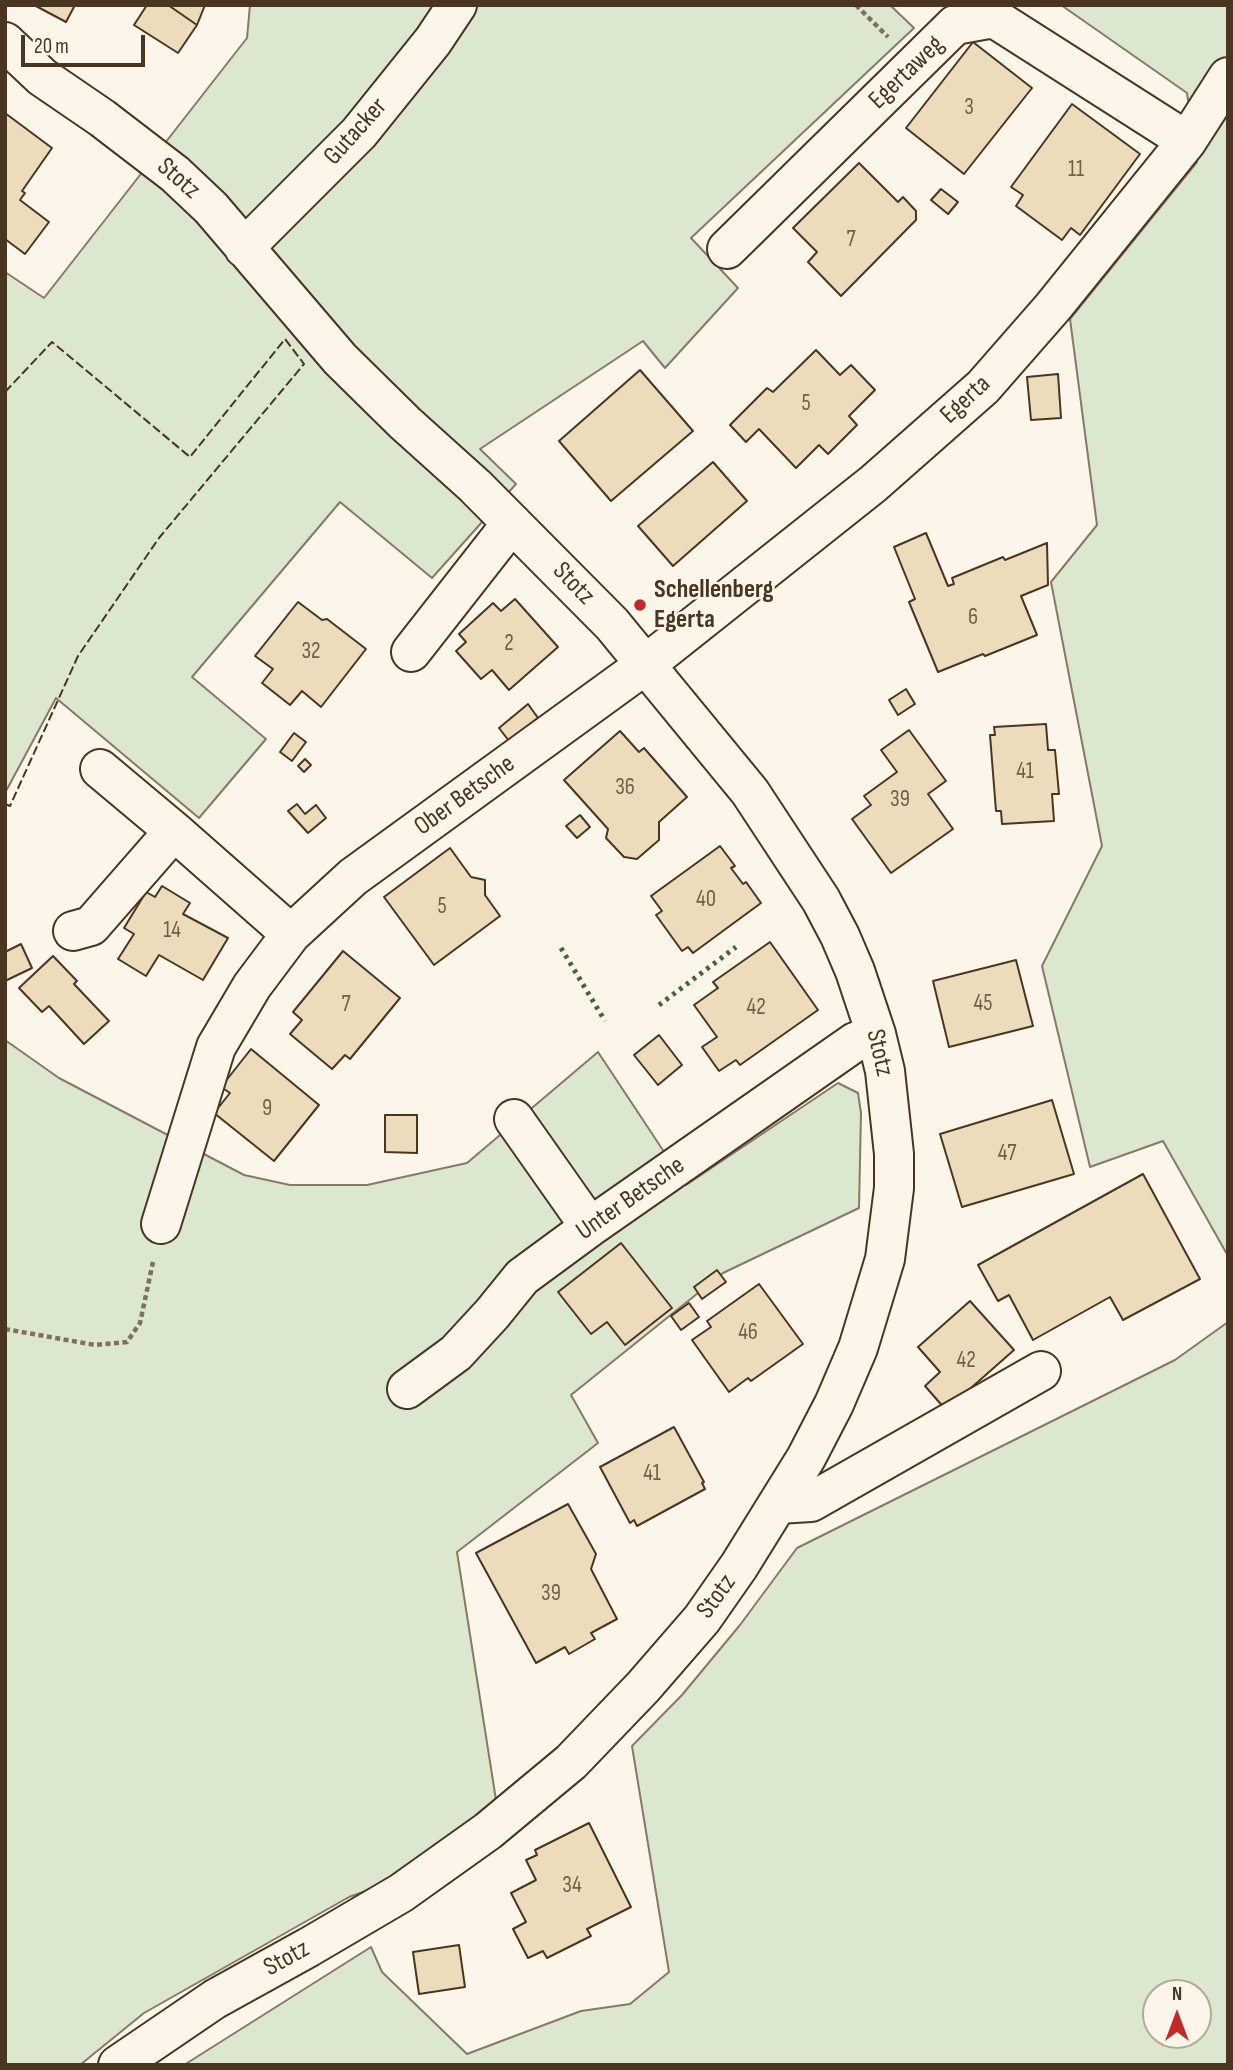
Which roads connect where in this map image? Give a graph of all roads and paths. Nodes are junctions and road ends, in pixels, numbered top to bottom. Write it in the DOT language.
graph roads {
  1 [pos="457,5"];
  2 [pos="5,42"];
  3 [pos="1228,77"];
  4 [pos="1186,141"];
  5 [pos="244,248"];
  6 [pos="727,249"];
  7 [pos="512,523"];
  8 [pos="411,652"];
  9 [pos="645,665"];
  10 [pos="100,769"];
  11 [pos="174,831"];
  12 [pos="73,931"];
  13 [pos="291,934"];
  14 [pos="876,1034"];
  15 [pos="514,1119"];
  16 [pos="161,1224"];
  17 [pos="590,1227"];
  18 [pos="5,1329"];
  19 [pos="1041,1371"];
  20 [pos="407,1389"];
  21 [pos="778,1504"];
  22 [pos="118,2065"];
  1 -- 5 [label="street, Gutacker"];
  2 -- 5 [label="street, Stotz"];
  3 -- 4 [label="street, Egerta"];
  4 -- 6 [label="street, Egertaweg"];
  4 -- 9 [label="street, Egerta"];
  5 -- 7 [label="street, Stotz"];
  7 -- 8 [label="street"];
  7 -- 9 [label="street, Stotz"];
  9 -- 13 [label="street, Ober Betsche"];
  9 -- 14 [label="street, Stotz"];
  10 -- 11 [label="street"];
  11 -- 12 [label="street"];
  11 -- 13 [label="street"];
  13 -- 16 [label="street, Ober Betsche"];
  14 -- 17 [label="street, Unter Betsche"];
  14 -- 21 [label="street, Stotz"];
  15 -- 17 [label="street"];
  16 -- 18 [label="path"];
  17 -- 20 [label="street, Unter Betsche"];
  19 -- 21 [label="street"];
  21 -- 22 [label="street, Stotz"];
}
